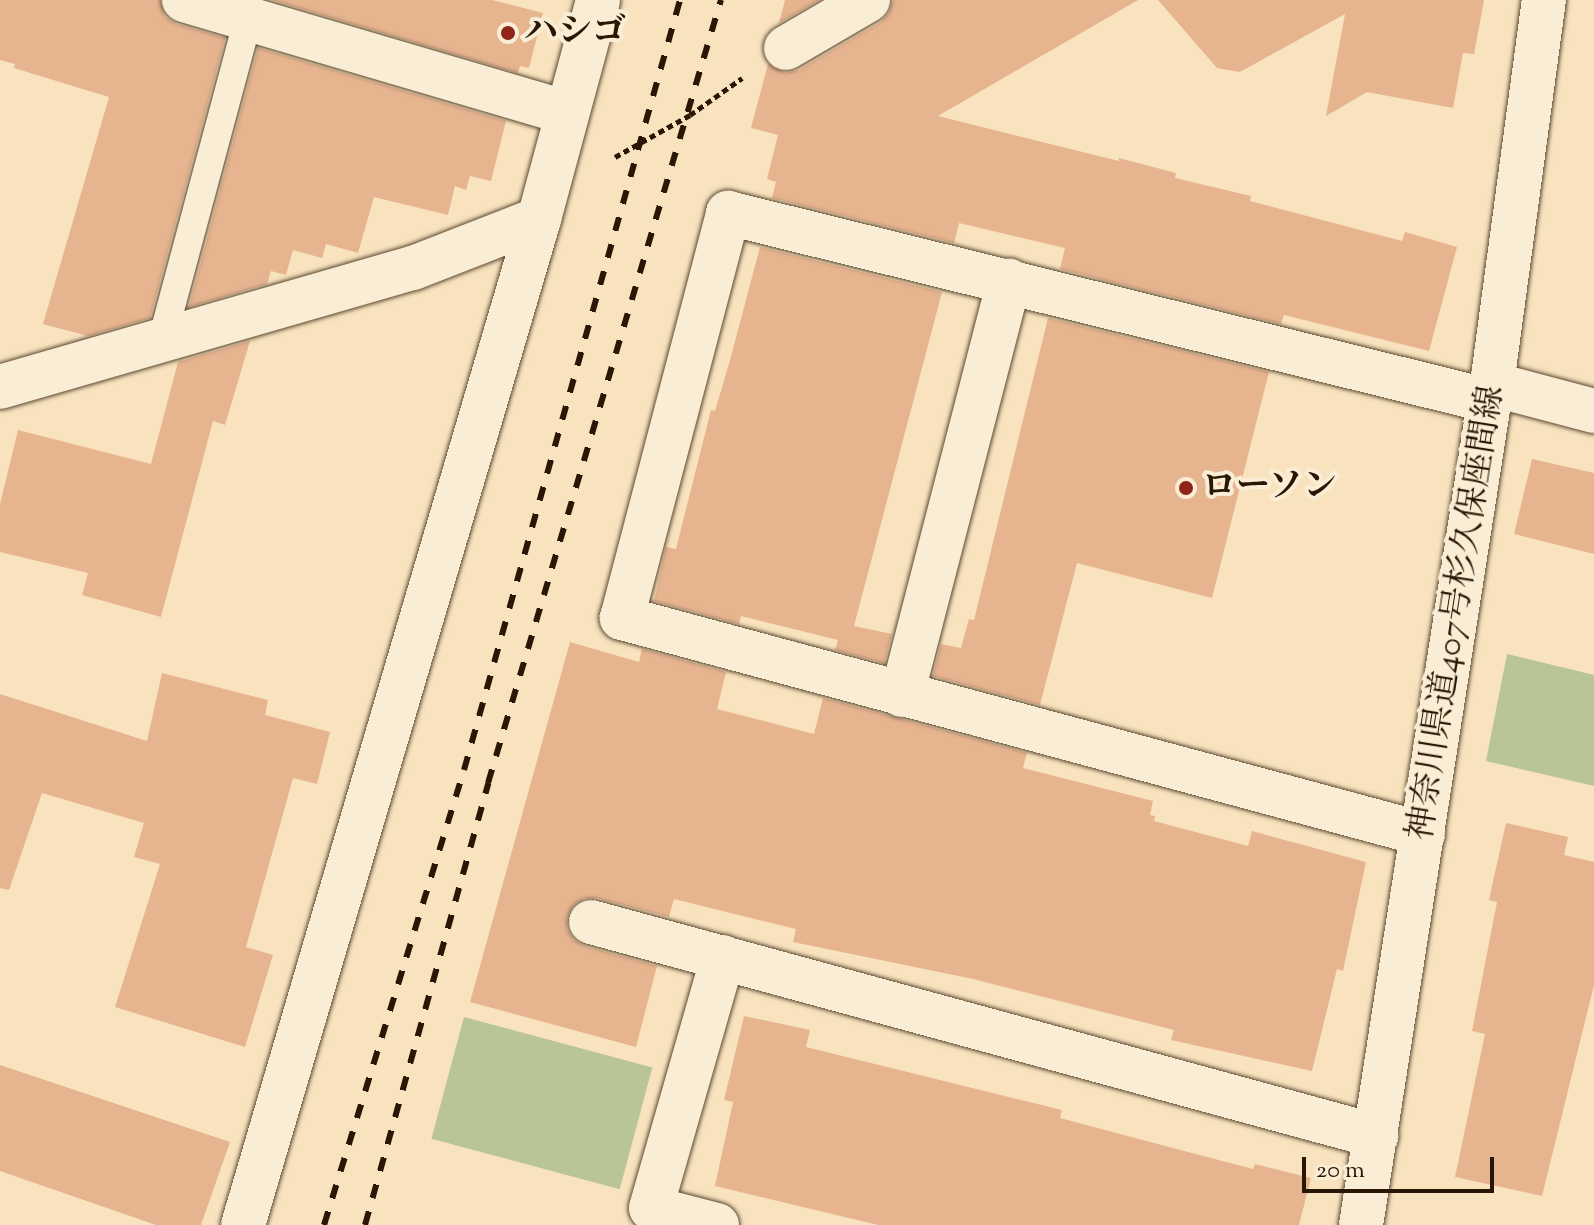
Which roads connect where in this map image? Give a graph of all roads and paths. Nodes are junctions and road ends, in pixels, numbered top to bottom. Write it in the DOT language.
graph roads {
  1 [pos="184,0"];
  2 [pos="598,0"];
  3 [pos="868,0"];
  4 [pos="1544,0"];
  5 [pos="248,19"];
  6 [pos="786,48"];
  7 [pos="567,113"];
  8 [pos="544,203"];
  9 [pos="1009,281"];
  10 [pos="162,340"];
  11 [pos="0,387"];
  12 [pos="1491,393"];
  13 [pos="1594,411"];
  14 [pos="902,695"];
  15 [pos="1423,834"];
  16 [pos="591,922"];
  17 [pos="723,957"];
  18 [pos="1376,1136"];
  19 [pos="243,1225"];
  20 [pos="717,1225"];
  21 [pos="1361,1225"];
  1 -- 5 [label="street"];
  2 -- 7 [label="street"];
  3 -- 6 [label="street"];
  4 -- 12 [label="street, 神奈川県道407号杉久保座間線"];
  5 -- 7 [label="street"];
  5 -- 10 [label="lane"];
  6 -- 8 [label="path"];
  7 -- 8 [label="street"];
  8 -- 10 [label="street"];
  8 -- 19 [label="street"];
  9 -- 12 [label="street"];
  9 -- 14 [label="street"];
  9 -- 14 [label="street"];
  10 -- 11 [label="street"];
  12 -- 13 [label="street"];
  12 -- 15 [label="street, 神奈川県道407号杉久保座間線"];
  14 -- 15 [label="street"];
  15 -- 18 [label="street, 神奈川県道407号杉久保座間線"];
  16 -- 17 [label="street"];
  17 -- 18 [label="street"];
  17 -- 20 [label="street"];
  18 -- 21 [label="street, 神奈川県道407号杉久保座間線"];
}
